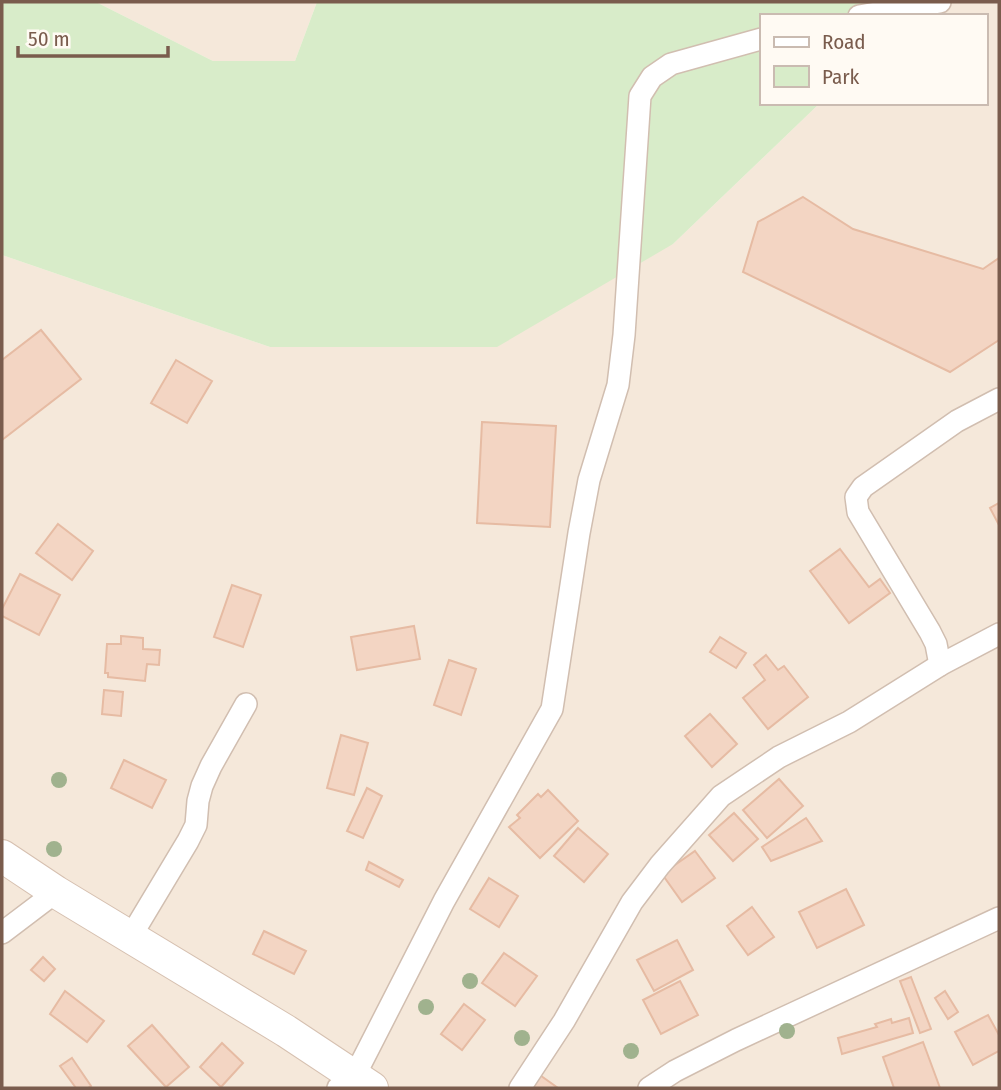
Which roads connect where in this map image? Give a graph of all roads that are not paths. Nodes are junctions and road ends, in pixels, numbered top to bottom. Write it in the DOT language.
graph roads {
  1 [pos="940,2"];
  2 [pos="871,14"];
  3 [pos="760,39"];
  4 [pos="999,399"];
  5 [pos="999,634"];
  6 [pos="940,665"];
  7 [pos="246,704"];
  8 [pos="2,856"];
  9 [pos="56,892"];
  10 [pos="999,918"];
  11 [pos="2,933"];
  12 [pos="131,936"];
  13 [pos="355,1084"];
  14 [pos="520,1088"];
  15 [pos="649,1088"];
  1 -- 2 [label="street"];
  3 -- 13 [label="street"];
  4 -- 6 [label="street"];
  5 -- 6 [label="street"];
  6 -- 14 [label="street"];
  7 -- 12 [label="street"];
  8 -- 9 [label="street"];
  9 -- 11 [label="street"];
  9 -- 12 [label="street"];
  10 -- 15 [label="street"];
  12 -- 13 [label="street"];
}
